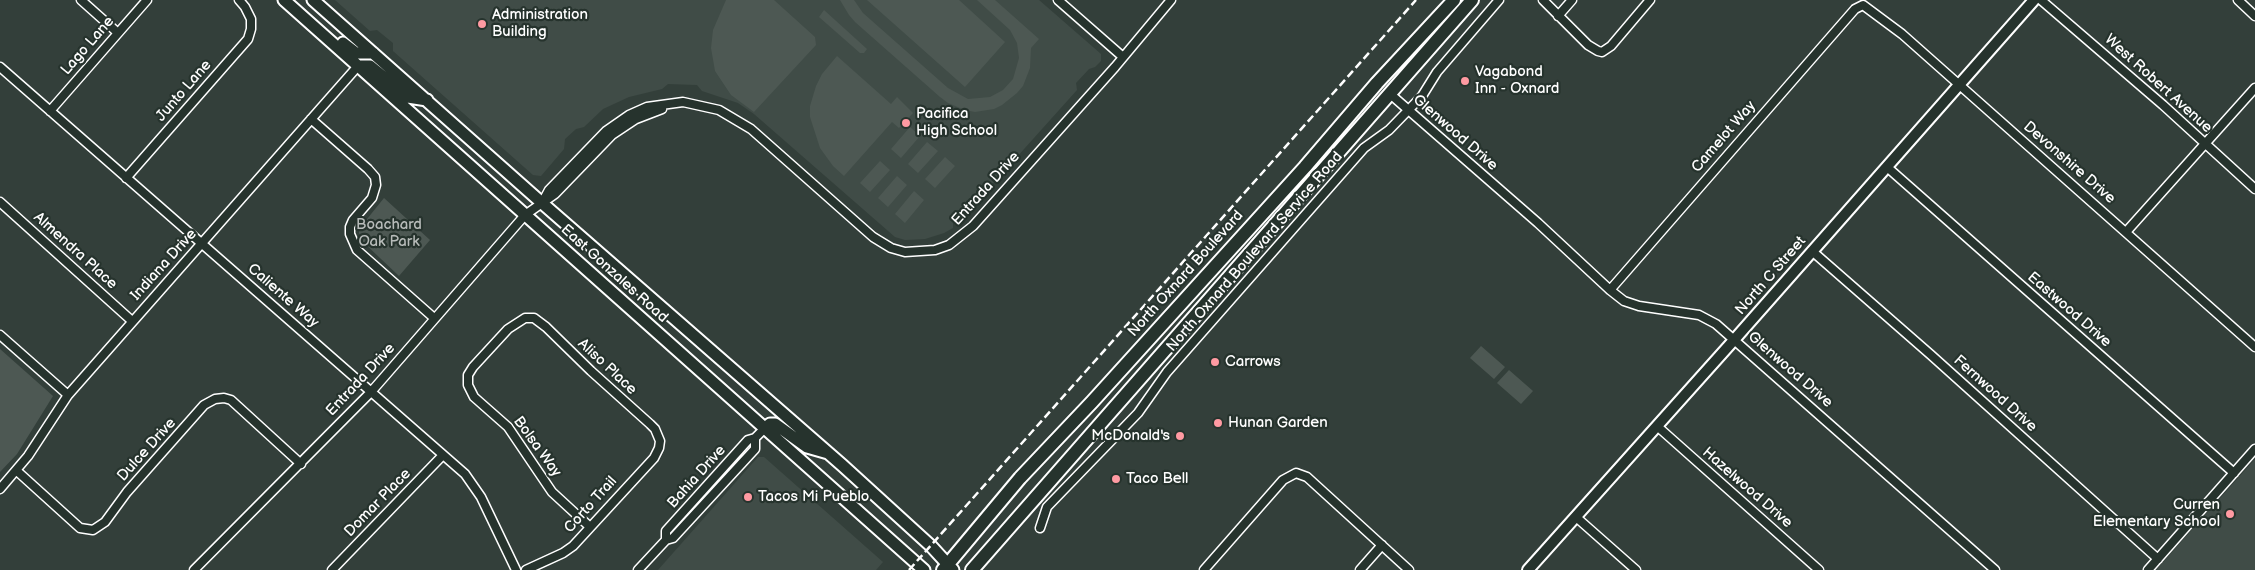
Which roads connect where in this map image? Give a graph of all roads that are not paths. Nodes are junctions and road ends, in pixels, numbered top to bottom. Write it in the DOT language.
graph roads {
  1 [pos="81,0"];
  2 [pos="147,0"];
  3 [pos="239,0"];
  4 [pos="284,0"];
  5 [pos="295,0"];
  6 [pos="313,0"];
  7 [pos="1058,0"];
  8 [pos="1171,0"];
  9 [pos="1454,0"];
  10 [pos="1472,0"];
  11 [pos="1499,0"];
  12 [pos="1543,0"];
  13 [pos="1572,0"];
  14 [pos="1650,0"];
  15 [pos="2034,0"];
  16 [pos="2041,0"];
  17 [pos="2238,0"];
  18 [pos="1863,6"];
  19 [pos="1558,16"];
  20 [pos="2255,16"];
  21 [pos="118,33"];
  22 [pos="374,53"];
  23 [pos="1123,57"];
  24 [pos="1396,63"];
  25 [pos="358,66"];
  26 [pos="2,71"];
  27 [pos="1960,85"];
  28 [pos="2255,88"];
  29 [pos="1389,93"];
  30 [pos="427,100"];
  31 [pos="1408,110"];
  32 [pos="50,111"];
  33 [pos="311,119"];
  34 [pos="1343,122"];
  35 [pos="2206,145"];
  36 [pos="1887,166"];
  37 [pos="126,178"];
  38 [pos="2255,189"];
  39 [pos="0,202"];
  40 [pos="542,203"];
  41 [pos="525,215"];
  42 [pos="2126,232"];
  43 [pos="202,243"];
  44 [pos="1812,251"];
  45 [pos="1610,290"];
  46 [pos="434,318"];
  47 [pos="132,321"];
  48 [pos="0,335"];
  49 [pos="1734,340"];
  50 [pos="2255,347"];
  51 [pos="468,379"];
  52 [pos="1110,382"];
  53 [pos="371,392"];
  54 [pos="68,395"];
  55 [pos="1115,406"];
  56 [pos="1656,426"];
  57 [pos="764,429"];
  58 [pos="756,438"];
  59 [pos="660,441"];
  60 [pos="2255,449"];
  61 [pos="829,454"];
  62 [pos="443,455"];
  63 [pos="301,464"];
  64 [pos="726,465"];
  65 [pos="17,471"];
  66 [pos="2234,473"];
  67 [pos="0,488"];
  68 [pos="698,511"];
  69 [pos="1576,517"];
  70 [pos="590,527"];
  71 [pos="1040,528"];
  72 [pos="666,540"];
  73 [pos="1382,545"];
  74 [pos="2158,559"];
  75 [pos="948,568"];
  76 [pos="194,570"];
  77 [pos="332,570"];
  78 [pos="516,570"];
  79 [pos="526,570"];
  80 [pos="638,570"];
  81 [pos="924,570"];
  82 [pos="972,570"];
  83 [pos="1204,570"];
  84 [pos="1360,570"];
  85 [pos="1409,570"];
  86 [pos="1528,570"];
  87 [pos="1636,570"];
  88 [pos="1819,570"];
  89 [pos="1995,570"];
  90 [pos="2148,570"];
  1 -- 21 [label="street"];
  2 -- 21 [label="street, Lago Lane"];
  3 -- 37 [label="street, Junto Lane"];
  4 -- 25 [label="main road, East Gonzales Road"];
  5 -- 22 [label="main road"];
  6 -- 22 [label="main road, East Gonzales Road"];
  7 -- 23 [label="street"];
  8 -- 23 [label="street, Entrada Drive"];
  9 -- 24 [label="main road, North Oxnard Boulevard"];
  10 -- 29 [label="main road"];
  11 -- 31 [label="street, North Oxnard Boulevard Service Road"];
  12 -- 19 [label="street"];
  13 -- 19 [label="street"];
  14 -- 19 [label="street"];
  15 -- 27 [label="street, North C Street"];
  16 -- 35 [label="street, West Robert Avenue"];
  17 -- 20 [label="street"];
  18 -- 27 [label="street, Devonshire Drive"];
  18 -- 45 [label="street, Camelot Way"];
  21 -- 32 [label="street, Lago Lane"];
  22 -- 30 [label="main road, East Gonzales Road"];
  23 -- 40 [label="street, Entrada Drive"];
  24 -- 29 [label="main road"];
  24 -- 34 [label="main road, North Oxnard Boulevard"];
  25 -- 30 [label="main road"];
  25 -- 33 [label="street, Indiana Drive"];
  25 -- 41 [label="main road, East Gonzales Road"];
  26 -- 32 [label="street, Caliente Way"];
  27 -- 36 [label="street, North C Street"];
  27 -- 42 [label="street, Devonshire Drive"];
  28 -- 35 [label="street"];
  29 -- 31 [label="street, Glenwood Drive"];
  29 -- 34 [label="main road"];
  29 -- 55 [label="main road"];
  30 -- 40 [label="main road, East Gonzales Road"];
  31 -- 45 [label="street, Glenwood Drive"];
  31 -- 71 [label="street, North Oxnard Boulevard Service Road"];
  32 -- 37 [label="street, Caliente Way"];
  33 -- 43 [label="street, Indiana Drive"];
  33 -- 46 [label="street"];
  34 -- 52 [label="main road, North Oxnard Boulevard"];
  35 -- 38 [label="street, West Robert Avenue"];
  35 -- 42 [label="street"];
  36 -- 44 [label="street, North C Street"];
  36 -- 66 [label="street, Eastwood Drive"];
  37 -- 43 [label="street, Caliente Way"];
  39 -- 47 [label="street, Almendra Place"];
  40 -- 41 [label="street, Entrada Drive"];
  40 -- 61 [label="main road, East Gonzales Road"];
  41 -- 46 [label="street, Entrada Drive"];
  41 -- 57 [label="main road, East Gonzales Road"];
  42 -- 50 [label="street, Devonshire Drive"];
  43 -- 47 [label="street, Indiana Drive"];
  43 -- 53 [label="street, Caliente Way"];
  44 -- 49 [label="street, North C Street"];
  44 -- 74 [label="street, Fernwood Drive"];
  45 -- 49 [label="street, Glenwood Drive"];
  46 -- 53 [label="street, Entrada Drive"];
  47 -- 54 [label="street, Indiana Drive"];
  48 -- 54 [label="street"];
  49 -- 56 [label="street, North C Street"];
  49 -- 89 [label="street, Glenwood Drive"];
  51 -- 59 [label="street, Aliso Place"];
  51 -- 70 [label="street, Bolsa Way"];
  52 -- 55 [label="main road"];
  52 -- 75 [label="main road, North Oxnard Boulevard"];
  53 -- 62 [label="street, Caliente Way"];
  53 -- 63 [label="street, Entrada Drive"];
  54 -- 65 [label="street, Indiana Drive"];
  55 -- 82 [label="main road"];
  56 -- 69 [label="street, North C Street"];
  56 -- 88 [label="street, Hazelwood Drive"];
  57 -- 58 [label="street, Bahia Drive"];
  57 -- 61 [label="main road"];
  57 -- 81 [label="main road, East Gonzales Road"];
  58 -- 64 [label="street, Bahia Drive"];
  58 -- 68 [label="street, Bahia Drive"];
  59 -- 70 [label="street, Corto Trail"];
  60 -- 66 [label="street"];
  61 -- 75 [label="main road, East Gonzales Road"];
  62 -- 77 [label="street, Domar Place"];
  62 -- 78 [label="street, Caliente Way"];
  63 -- 65 [label="street, Dulce Drive"];
  63 -- 76 [label="street, Entrada Drive"];
  64 -- 68 [label="street"];
  64 -- 72 [label="street, Bahia Drive"];
  65 -- 67 [label="street, Indiana Drive"];
  66 -- 74 [label="street"];
  68 -- 72 [label="street, Bahia Drive"];
  69 -- 86 [label="street, North C Street"];
  69 -- 87 [label="street"];
  70 -- 79 [label="street, Corto Trail"];
  72 -- 80 [label="street, Bahia Drive"];
  73 -- 83 [label="street"];
  73 -- 84 [label="street"];
  73 -- 85 [label="street"];
  74 -- 90 [label="street"];
}
